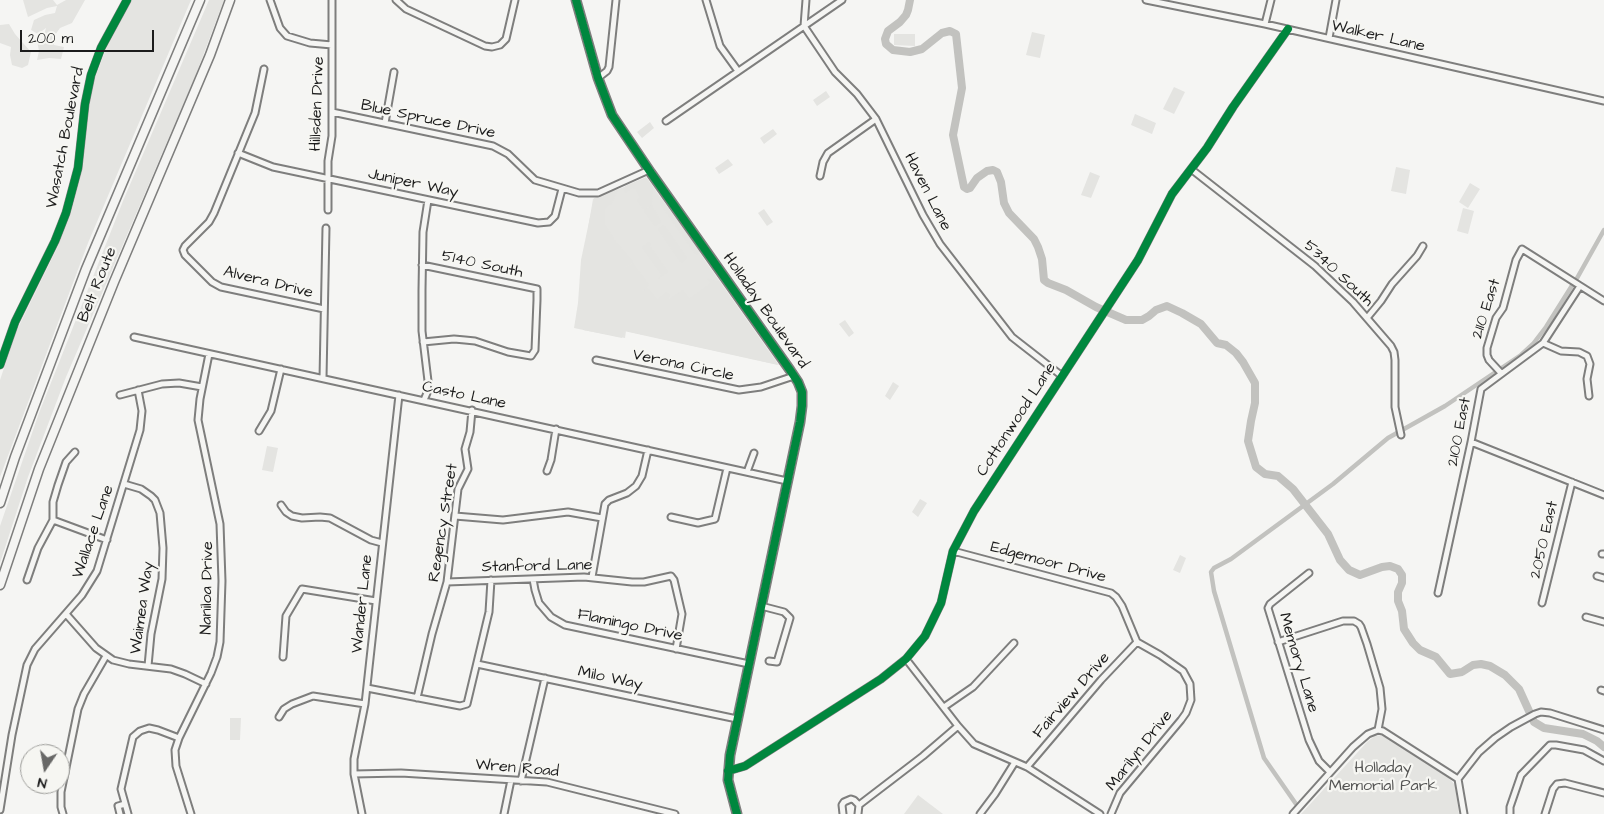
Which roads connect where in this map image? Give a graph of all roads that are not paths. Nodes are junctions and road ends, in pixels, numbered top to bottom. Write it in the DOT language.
graph roads {
  1 [pos="127,0"];
  2 [pos="200,0"];
  3 [pos="230,0"];
  4 [pos="270,0"];
  5 [pos="332,0"];
  6 [pos="396,0"];
  7 [pos="515,0"];
  8 [pos="576,0"];
  9 [pos="616,0"];
  10 [pos="706,0"];
  11 [pos="806,0"];
  12 [pos="842,0"];
  13 [pos="1146,0"];
  14 [pos="1271,0"];
  15 [pos="1336,0"];
  16 [pos="1265,24"];
  17 [pos="804,26"];
  18 [pos="1288,29"];
  19 [pos="1329,38"];
  20 [pos="332,45"];
  21 [pos="264,69"];
  22 [pos="738,71"];
  23 [pos="394,72"];
  24 [pos="598,78"];
  25 [pos="1604,101"];
  26 [pos="332,112"];
  27 [pos="876,119"];
  28 [pos="666,121"];
  29 [pos="385,123"];
  30 [pos="238,154"];
  31 [pos="1191,169"];
  32 [pos="649,170"];
  33 [pos="820,176"];
  34 [pos="328,178"];
  35 [pos="562,189"];
  36 [pos="428,200"];
  37 [pos="328,210"];
  38 [pos="326,228"];
  39 [pos="1423,246"];
  40 [pos="422,265"];
  41 [pos="1576,283"];
  42 [pos="1604,301"];
  43 [pos="324,309"];
  44 [pos="1366,318"];
  45 [pos="134,337"];
  46 [pos="423,342"];
  47 [pos="1543,343"];
  48 [pos="209,354"];
  49 [pos="596,360"];
  50 [pos="0,365"];
  51 [pos="281,370"];
  52 [pos="1499,371"];
  53 [pos="794,376"];
  54 [pos="1062,376"];
  55 [pos="323,378"];
  56 [pos="202,388"];
  57 [pos="138,390"];
  58 [pos="120,395"];
  59 [pos="399,395"];
  60 [pos="1590,396"];
  61 [pos="424,400"];
  62 [pos="472,410"];
  63 [pos="556,429"];
  64 [pos="259,431"];
  65 [pos="1401,435"];
  66 [pos="1471,442"];
  67 [pos="648,450"];
  68 [pos="75,452"];
  69 [pos="754,453"];
  70 [pos="727,468"];
  71 [pos="547,471"];
  72 [pos="747,472"];
  73 [pos="787,481"];
  74 [pos="1572,482"];
  75 [pos="124,484"];
  76 [pos="1604,495"];
  77 [pos="0,503"];
  78 [pos="281,505"];
  79 [pos="455,516"];
  80 [pos="671,517"];
  81 [pos="602,518"];
  82 [pos="53,520"];
  83 [pos="107,540"];
  84 [pos="382,543"];
  85 [pos="953,551"];
  86 [pos="1309,573"];
  87 [pos="1597,576"];
  88 [pos="592,577"];
  89 [pos="533,578"];
  90 [pos="1604,578"];
  91 [pos="27,580"];
  92 [pos="491,580"];
  93 [pos="447,582"];
  94 [pos="0,585"];
  95 [pos="1438,593"];
  96 [pos="376,601"];
  97 [pos="1542,603"];
  98 [pos="761,606"];
  99 [pos="66,614"];
  100 [pos="1586,618"];
  101 [pos="1604,622"];
  102 [pos="1014,642"];
  103 [pos="1137,642"];
  104 [pos="1278,642"];
  105 [pos="676,649"];
  106 [pos="106,656"];
  107 [pos="283,656"];
  108 [pos="906,659"];
  109 [pos="769,661"];
  110 [pos="477,664"];
  111 [pos="749,664"];
  112 [pos="148,666"];
  113 [pos="545,678"];
  114 [pos="206,684"];
  115 [pos="367,688"];
  116 [pos="417,698"];
  117 [pos="365,704"];
  118 [pos="944,708"];
  119 [pos="279,717"];
  120 [pos="737,719"];
  121 [pos="958,726"];
  122 [pos="1378,730"];
  123 [pos="1604,730"];
  124 [pos="178,738"];
  125 [pos="1604,761"];
  126 [pos="1015,762"];
  127 [pos="1027,767"];
  128 [pos="728,771"];
  129 [pos="1330,772"];
  130 [pos="354,774"];
  131 [pos="1458,779"];
  132 [pos="511,780"];
  133 [pos="521,781"];
  134 [pos="1604,793"];
  135 [pos="125,804"];
  136 [pos="859,805"];
  137 [pos="0,810"];
  138 [pos="63,814"];
  139 [pos="120,814"];
  140 [pos="128,814"];
  141 [pos="191,814"];
  142 [pos="362,814"];
  143 [pos="504,814"];
  144 [pos="675,814"];
  145 [pos="737,814"];
  146 [pos="841,814"];
  147 [pos="858,814"];
  148 [pos="980,814"];
  149 [pos="1100,814"];
  150 [pos="1111,814"];
  151 [pos="1293,814"];
  152 [pos="1464,814"];
  153 [pos="1510,814"];
  154 [pos="1545,814"];
  1 -- 50 [label="street, Wasatch Boulevard"];
  2 -- 77 [label="highway, Belt Route"];
  3 -- 94 [label="highway, Belt Route"];
  4 -- 20 [label="street"];
  5 -- 20 [label="street, Hillsden Drive"];
  6 -- 7 [label="street"];
  8 -- 24 [label="main road, Holladay Boulevard"];
  9 -- 24 [label="street"];
  10 -- 22 [label="street"];
  11 -- 17 [label="street"];
  12 -- 17 [label="street"];
  13 -- 16 [label="street, Walker Lane"];
  14 -- 16 [label="street"];
  15 -- 19 [label="street"];
  16 -- 18 [label="street, Walker Lane"];
  17 -- 22 [label="street"];
  17 -- 27 [label="street, Haven Lane"];
  18 -- 19 [label="street, Walker Lane"];
  18 -- 31 [label="street, Cottonwood Lane"];
  19 -- 25 [label="street, Walker Lane"];
  20 -- 26 [label="street, Hillsden Drive"];
  21 -- 30 [label="street"];
  22 -- 28 [label="street"];
  23 -- 29 [label="street"];
  24 -- 32 [label="main road, Holladay Boulevard"];
  26 -- 29 [label="street, Blue Spruce Drive"];
  26 -- 34 [label="street, Hillsden Drive"];
  27 -- 33 [label="street"];
  27 -- 54 [label="street, Haven Lane"];
  29 -- 35 [label="street, Blue Spruce Drive"];
  30 -- 34 [label="street, Juniper Way"];
  30 -- 43 [label="street, Alvera Drive"];
  31 -- 44 [label="street, 5340 South"];
  31 -- 54 [label="street, Cottonwood Lane"];
  32 -- 35 [label="street, Blue Spruce Drive"];
  32 -- 53 [label="main road, Holladay Boulevard"];
  34 -- 36 [label="street, Juniper Way"];
  34 -- 37 [label="street, Hillsden Drive"];
  35 -- 36 [label="street, Juniper Way"];
  36 -- 40 [label="street"];
  38 -- 43 [label="street"];
  39 -- 44 [label="street"];
  40 -- 46 [label="street"];
  40 -- 46 [label="street, 5140 South"];
  41 -- 42 [label="street"];
  41 -- 47 [label="street, 2100 East"];
  41 -- 52 [label="street, 2110 East"];
  43 -- 55 [label="street"];
  44 -- 65 [label="street, 5340 South"];
  45 -- 48 [label="street, Casto Lane"];
  46 -- 61 [label="street"];
  47 -- 52 [label="street, 2100 East"];
  47 -- 60 [label="street"];
  48 -- 51 [label="street, Casto Lane"];
  48 -- 56 [label="street, Naniloa Drive"];
  49 -- 53 [label="street, Verona Circle"];
  51 -- 55 [label="street, Casto Lane"];
  51 -- 64 [label="street"];
  52 -- 66 [label="street, 2100 East"];
  53 -- 73 [label="main road, Holladay Boulevard"];
  54 -- 85 [label="street, Cottonwood Lane"];
  55 -- 59 [label="street, Casto Lane"];
  56 -- 57 [label="street"];
  56 -- 114 [label="street, Naniloa Drive"];
  57 -- 58 [label="street"];
  57 -- 75 [label="street, Wallace Lane"];
  59 -- 61 [label="street, Casto Lane"];
  59 -- 84 [label="street, Wander Lane"];
  61 -- 62 [label="street, Casto Lane"];
  62 -- 63 [label="street, Casto Lane"];
  62 -- 79 [label="street, Regency Street"];
  63 -- 67 [label="street, Casto Lane"];
  63 -- 71 [label="street"];
  66 -- 74 [label="street"];
  66 -- 95 [label="street, 2100 East"];
  67 -- 70 [label="street, Casto Lane"];
  67 -- 81 [label="street"];
  68 -- 82 [label="street"];
  69 -- 72 [label="street"];
  70 -- 72 [label="street, Casto Lane"];
  70 -- 80 [label="street"];
  72 -- 73 [label="street, Casto Lane"];
  73 -- 98 [label="main road, Holladay Boulevard"];
  74 -- 76 [label="street"];
  74 -- 97 [label="street, 2050 East"];
  75 -- 83 [label="street, Wallace Lane"];
  75 -- 112 [label="street, Waimea Way"];
  78 -- 84 [label="street"];
  79 -- 81 [label="street"];
  79 -- 93 [label="street, Regency Street"];
  81 -- 88 [label="street"];
  82 -- 83 [label="street"];
  82 -- 91 [label="street"];
  83 -- 99 [label="street, Wallace Lane"];
  84 -- 96 [label="street, Wander Lane"];
  85 -- 103 [label="street, Edgemoor Drive"];
  85 -- 108 [label="street, Cottonwood Lane"];
  86 -- 104 [label="street, Memory Lane"];
  87 -- 90 [label="street"];
  88 -- 89 [label="street, Stanford Lane"];
  88 -- 105 [label="street, Stanford Lane"];
  89 -- 92 [label="street, Stanford Lane"];
  89 -- 105 [label="street, Flamingo Drive"];
  92 -- 93 [label="street, Stanford Lane"];
  92 -- 110 [label="street"];
  93 -- 116 [label="street, Regency Street"];
  96 -- 107 [label="street"];
  96 -- 115 [label="street, Wander Lane"];
  98 -- 109 [label="street"];
  98 -- 111 [label="main road, Holladay Boulevard"];
  99 -- 106 [label="street"];
  99 -- 137 [label="street, Wallace Lane"];
  100 -- 101 [label="street"];
  102 -- 118 [label="street"];
  103 -- 127 [label="street, Fairview Drive"];
  103 -- 150 [label="street, Marilyn Drive"];
  104 -- 122 [label="street"];
  104 -- 129 [label="street, Memory Lane"];
  105 -- 111 [label="street, Flamingo Drive"];
  106 -- 112 [label="street"];
  106 -- 138 [label="street"];
  108 -- 118 [label="street"];
  108 -- 128 [label="street, Cottonwood Lane"];
  110 -- 113 [label="street, Milo Way"];
  110 -- 116 [label="street"];
  111 -- 120 [label="main road, Holladay Boulevard"];
  112 -- 114 [label="street"];
  113 -- 120 [label="street, Milo Way"];
  113 -- 133 [label="street"];
  114 -- 124 [label="street, Naniloa Drive"];
  115 -- 116 [label="street"];
  115 -- 117 [label="street, Wander Lane"];
  117 -- 119 [label="street"];
  117 -- 130 [label="street, Wander Lane"];
  118 -- 121 [label="street"];
  120 -- 128 [label="main road, Holladay Boulevard"];
  121 -- 126 [label="street"];
  121 -- 136 [label="street"];
  122 -- 129 [label="street"];
  122 -- 131 [label="street"];
  123 -- 131 [label="street"];
  124 -- 135 [label="street"];
  124 -- 141 [label="street, Naniloa Drive"];
  125 -- 153 [label="street"];
  126 -- 127 [label="street"];
  126 -- 148 [label="street"];
  127 -- 149 [label="street"];
  128 -- 145 [label="main road, Holladay Boulevard"];
  129 -- 151 [label="street"];
  130 -- 132 [label="street, Wren Road"];
  130 -- 142 [label="street, Wander Lane"];
  131 -- 152 [label="street"];
  132 -- 133 [label="street, Wren Road"];
  132 -- 143 [label="street"];
  133 -- 144 [label="street, Wren Road"];
  134 -- 154 [label="street"];
  135 -- 139 [label="street"];
  135 -- 140 [label="street"];
  136 -- 146 [label="street"];
  136 -- 147 [label="street"];
}
